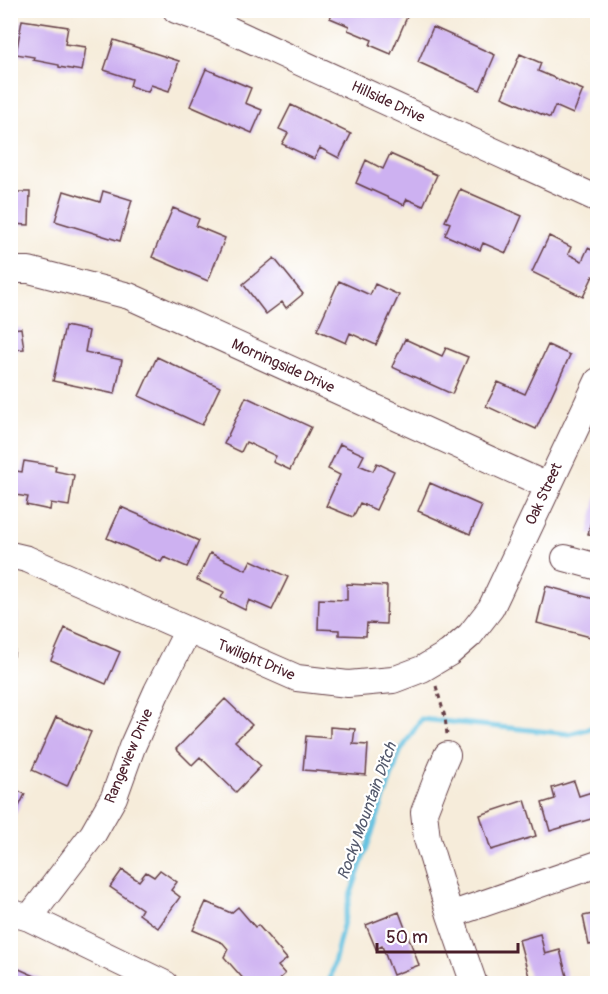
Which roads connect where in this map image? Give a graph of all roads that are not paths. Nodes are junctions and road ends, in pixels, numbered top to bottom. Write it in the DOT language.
graph roads {
  1 [pos="176,10"];
  2 [pos="597,199"];
  3 [pos="10,270"];
  4 [pos="597,381"];
  5 [pos="548,486"];
  6 [pos="10,555"];
  7 [pos="565,558"];
  8 [pos="597,567"];
  9 [pos="491,608"];
  10 [pos="188,630"];
  11 [pos="447,748"];
  12 [pos="597,864"];
  13 [pos="20,915"];
  14 [pos="450,915"];
  15 [pos="165,984"];
  16 [pos="474,984"];
  1 -- 2 [label="street, Hillside Drive"];
  3 -- 5 [label="street, Morningside Drive"];
  4 -- 5 [label="street, Oak Street"];
  5 -- 9 [label="street, Oak Street"];
  6 -- 10 [label="street, Twilight Drive"];
  7 -- 8 [label="street"];
  9 -- 10 [label="street, Twilight Drive"];
  10 -- 13 [label="street, Rangeview Drive"];
  11 -- 14 [label="street"];
  12 -- 14 [label="street"];
  13 -- 15 [label="street"];
  14 -- 16 [label="street"];
}
